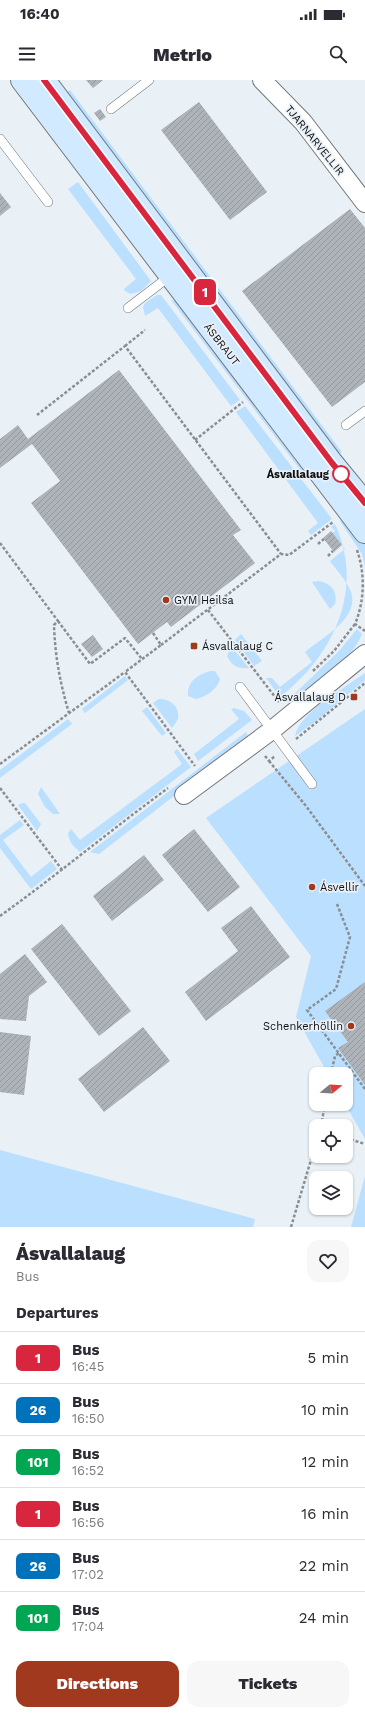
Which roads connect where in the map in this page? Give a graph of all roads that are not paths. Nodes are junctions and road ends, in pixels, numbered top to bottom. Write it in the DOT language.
graph roads {
  1 [pos="22,80"];
  2 [pos="44,80"];
  3 [pos="149,80"];
  4 [pos="262,80"];
  5 [pos="111,109"];
  6 [pos="0,139"];
  7 [pos="48,202"];
  8 [pos="365,203"];
  9 [pos="170,276"];
  10 [pos="128,308"];
  11 [pos="365,410"];
  12 [pos="346,425"];
  13 [pos="365,503"];
  14 [pos="365,532"];
  15 [pos="365,654"];
  16 [pos="240,688"];
  17 [pos="272,730"];
  18 [pos="312,784"];
  19 [pos="184,795"];
  1 -- 9 [label="street, ÁSBRAUT"];
  2 -- 13 [label="street, ÁSBRAUT"];
  3 -- 5 [label="lane"];
  4 -- 8 [label="street, TJARNARVELLIR"];
  6 -- 7 [label="lane"];
  9 -- 10 [label="lane"];
  9 -- 14 [label="street, ÁSBRAUT"];
  11 -- 12 [label="lane"];
  15 -- 17 [label="street"];
  16 -- 17 [label="lane"];
  17 -- 18 [label="lane"];
  17 -- 19 [label="street"];
}
